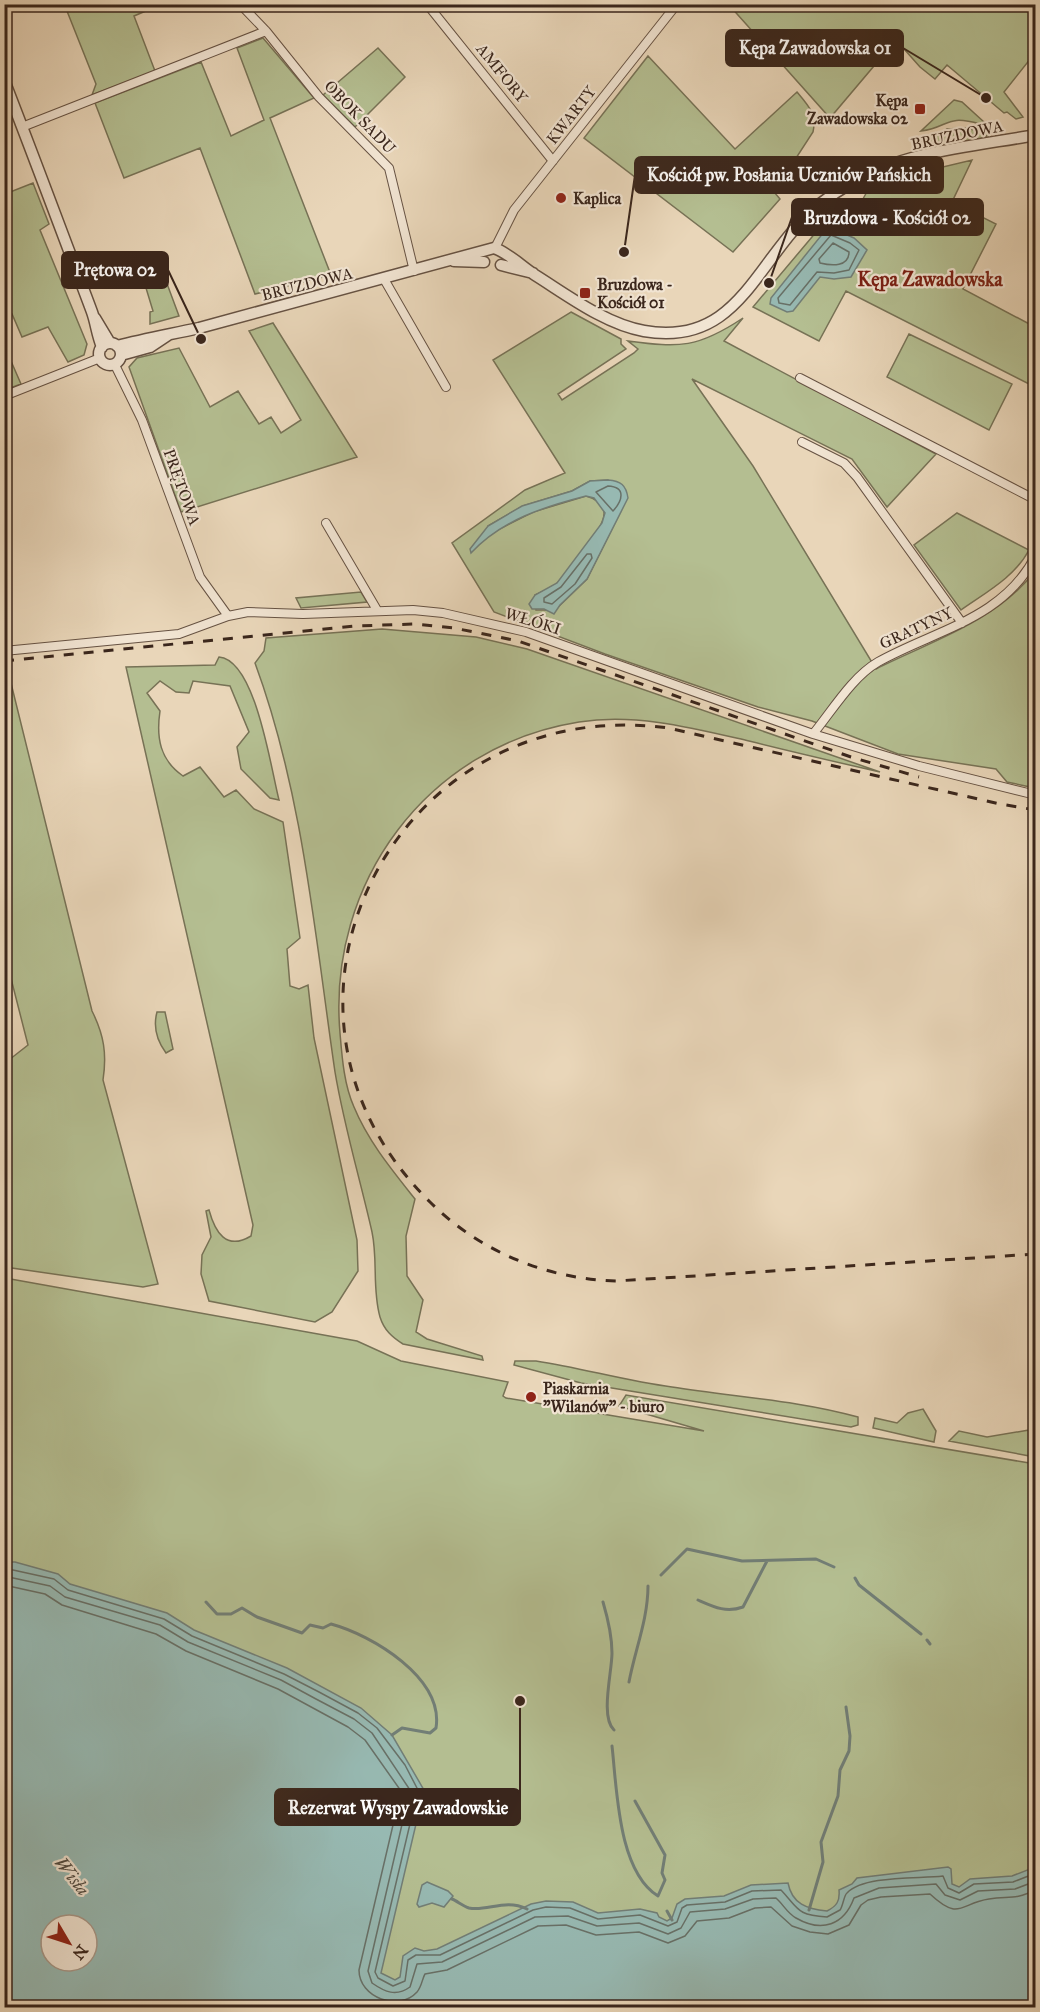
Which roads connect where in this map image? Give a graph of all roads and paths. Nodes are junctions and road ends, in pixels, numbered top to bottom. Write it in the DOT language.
graph roads {
  1 [pos="240,4"];
  2 [pos="427,4"];
  3 [pos="677,4"];
  4 [pos="266,31"];
  5 [pos="4,80"];
  6 [pos="22,127"];
  7 [pos="1035,135"];
  8 [pos="554,161"];
  9 [pos="500,256"];
  10 [pos="484,257"];
  11 [pos="414,271"];
  12 [pos="384,279"];
  13 [pos="111,352"];
  14 [pos="800,378"];
  15 [pos="446,387"];
  16 [pos="4,396"];
  17 [pos="802,442"];
  18 [pos="1035,501"];
  19 [pos="326,523"];
  20 [pos="1035,555"];
  21 [pos="377,610"];
  22 [pos="228,616"];
  23 [pos="962,623"];
  24 [pos="4,651"];
  25 [pos="813,734"];
  26 [pos="1035,795"];
  1 -- 4 [label="street, OBOK SADU"];
  2 -- 8 [label="street, AMFORY"];
  3 -- 8 [label="street, KWARTY"];
  4 -- 6 [label="street"];
  4 -- 11 [label="street, OBOK SADU"];
  5 -- 6 [label="street, PRĘTOWA"];
  6 -- 13 [label="street, PRĘTOWA"];
  7 -- 9 [label="street, BRUZDOWA"];
  8 -- 9 [label="street, KWARTY"];
  9 -- 10 [label="street, BRUZDOWA"];
  9 -- 10 [label="street, BRUZDOWA"];
  10 -- 11 [label="street, BRUZDOWA"];
  11 -- 12 [label="street, BRUZDOWA"];
  12 -- 13 [label="street, BRUZDOWA"];
  12 -- 15 [label="street"];
  13 -- 16 [label="street"];
  13 -- 22 [label="street, PRĘTOWA"];
  14 -- 18 [label="street"];
  17 -- 23 [label="street"];
  19 -- 21 [label="street"];
  20 -- 23 [label="street, GRATYNY"];
  21 -- 22 [label="street, WŁÓKI"];
  21 -- 25 [label="street, WŁÓKI"];
  22 -- 24 [label="street, WŁÓKI"];
  23 -- 25 [label="street, GRATYNY"];
  25 -- 26 [label="street, WŁÓKI"];
}
